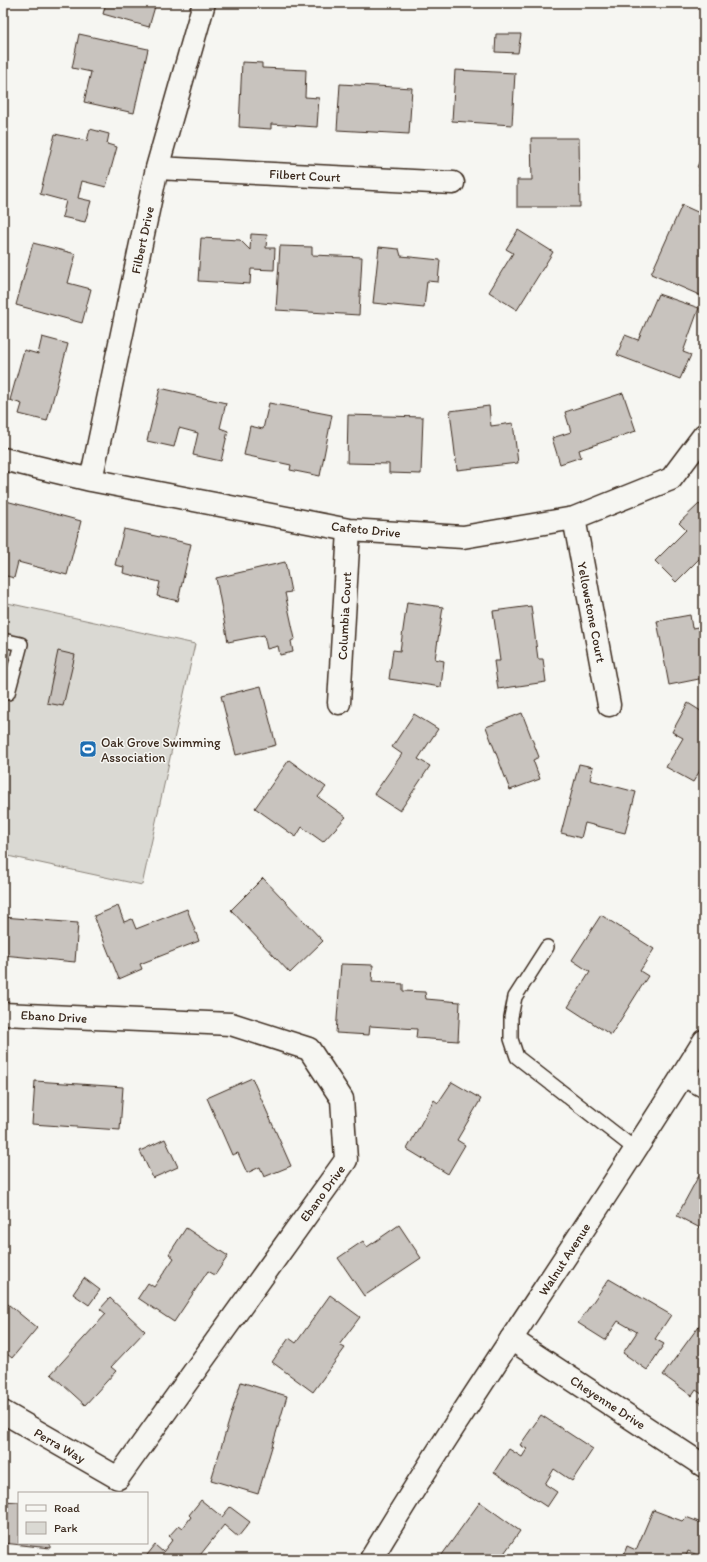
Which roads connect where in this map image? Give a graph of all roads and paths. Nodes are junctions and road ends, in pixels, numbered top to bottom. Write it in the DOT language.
graph roads {
  1 [pos="204,3"];
  2 [pos="157,168"];
  3 [pos="453,183"];
  4 [pos="704,435"];
  5 [pos="3,459"];
  6 [pos="91,480"];
  7 [pos="574,518"];
  8 [pos="349,530"];
  9 [pos="3,640"];
  10 [pos="3,692"];
  11 [pos="339,703"];
  12 [pos="609,705"];
  13 [pos="704,928"];
  14 [pos="547,947"];
  15 [pos="704,952"];
  16 [pos="3,1014"];
  17 [pos="704,1041"];
  18 [pos="683,1075"];
  19 [pos="704,1086"];
  20 [pos="635,1149"];
  21 [pos="511,1339"];
  22 [pos="3,1412"];
  23 [pos="704,1466"];
  24 [pos="421,1476"];
  25 [pos="118,1478"];
  26 [pos="358,1559"];
  27 [pos="371,1559"];
  1 -- 2 [label="street, Filbert Drive"];
  2 -- 3 [label="street, Filbert Court"];
  2 -- 6 [label="street, Filbert Drive"];
  4 -- 7 [label="street, Cafeto Drive"];
  5 -- 6 [label="street, Cafeto Drive"];
  6 -- 8 [label="street, Cafeto Drive"];
  7 -- 8 [label="street, Cafeto Drive"];
  7 -- 12 [label="street, Yellowstone Court"];
  8 -- 11 [label="street, Columbia Court"];
  9 -- 10 [label="lane"];
  13 -- 15 [label="path"];
  14 -- 20 [label="lane"];
  16 -- 25 [label="street, Ebano Drive"];
  17 -- 18 [label="street, Walnut Avenue"];
  18 -- 19 [label="street"];
  18 -- 20 [label="street, Walnut Avenue"];
  20 -- 21 [label="street, Walnut Avenue"];
  21 -- 23 [label="street, Cheyenne Drive"];
  21 -- 24 [label="street, Walnut Avenue"];
  22 -- 25 [label="street, Perra Way"];
  24 -- 26 [label="street, Walnut Avenue"];
  24 -- 27 [label="street, Walnut Avenue"];
}
